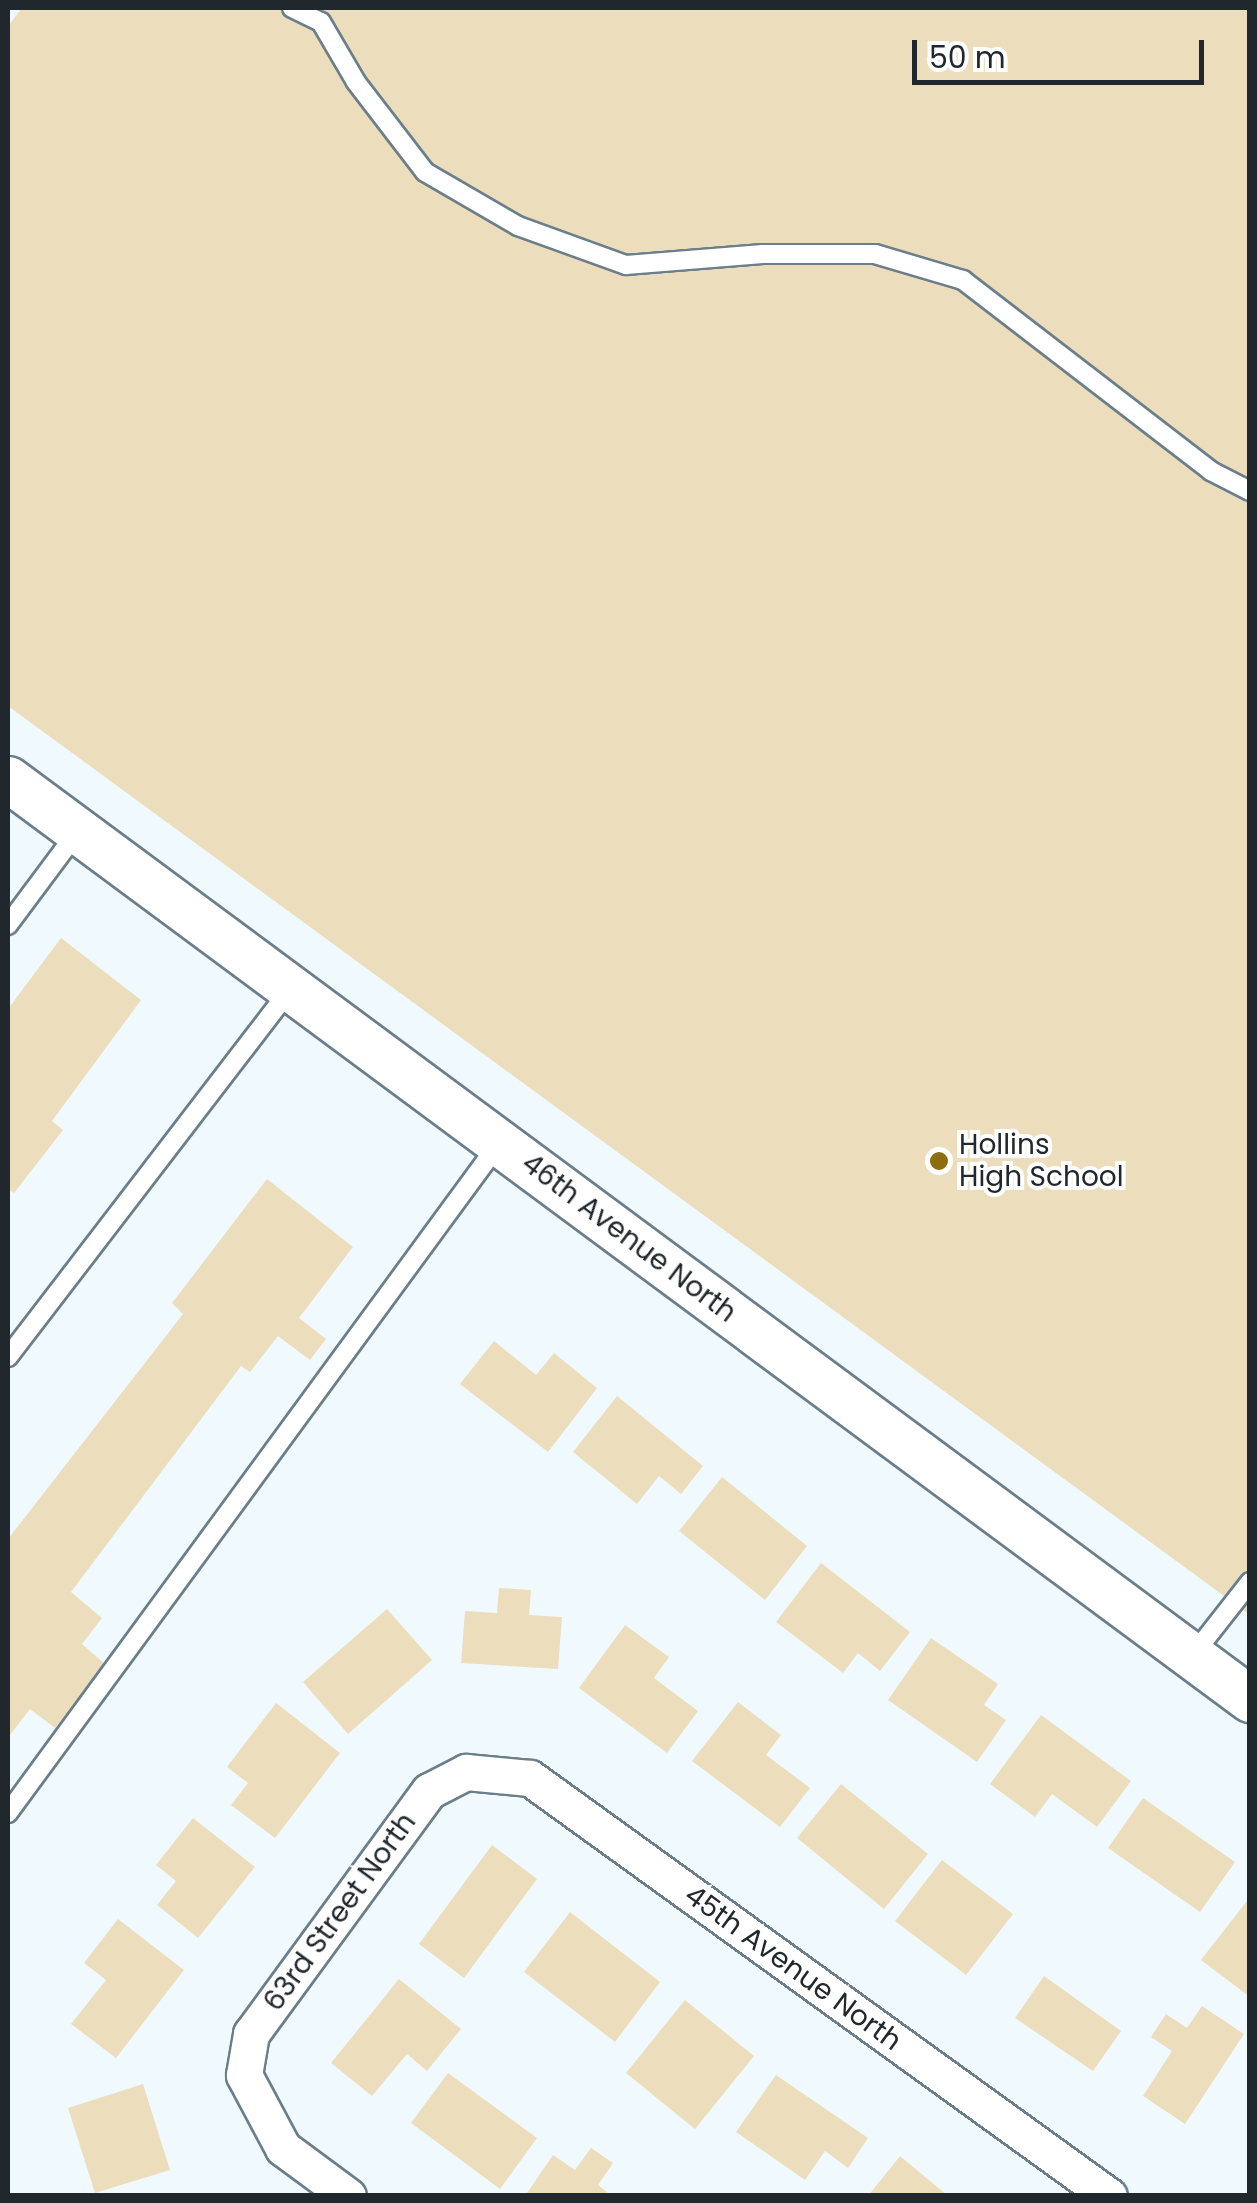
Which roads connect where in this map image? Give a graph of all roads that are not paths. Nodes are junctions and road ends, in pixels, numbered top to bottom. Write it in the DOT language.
graph roads {
  1 [pos="292,8"];
  2 [pos="327,15"];
  3 [pos="1250,492"];
  4 [pos="8,778"];
  5 [pos="78,831"];
  6 [pos="8,926"];
  7 [pos="291,988"];
  8 [pos="499,1142"];
  9 [pos="8,1357"];
  10 [pos="1250,1582"];
  11 [pos="1192,1656"];
  12 [pos="1250,1699"];
  13 [pos="466,1772"];
  14 [pos="8,1813"];
  15 [pos="348,2196"];
  16 [pos="1109,2196"];
  1 -- 2 [label="lane"];
  2 -- 3 [label="lane"];
  4 -- 5 [label="street, 46th Avenue North"];
  5 -- 6 [label="lane"];
  5 -- 7 [label="street, 46th Avenue North"];
  7 -- 8 [label="street, 46th Avenue North"];
  7 -- 9 [label="lane"];
  8 -- 11 [label="street, 46th Avenue North"];
  8 -- 14 [label="lane"];
  10 -- 11 [label="lane"];
  11 -- 12 [label="street, 46th Avenue North"];
  13 -- 15 [label="street, 63rd Street North"];
  13 -- 16 [label="street, 45th Avenue North"];
}
